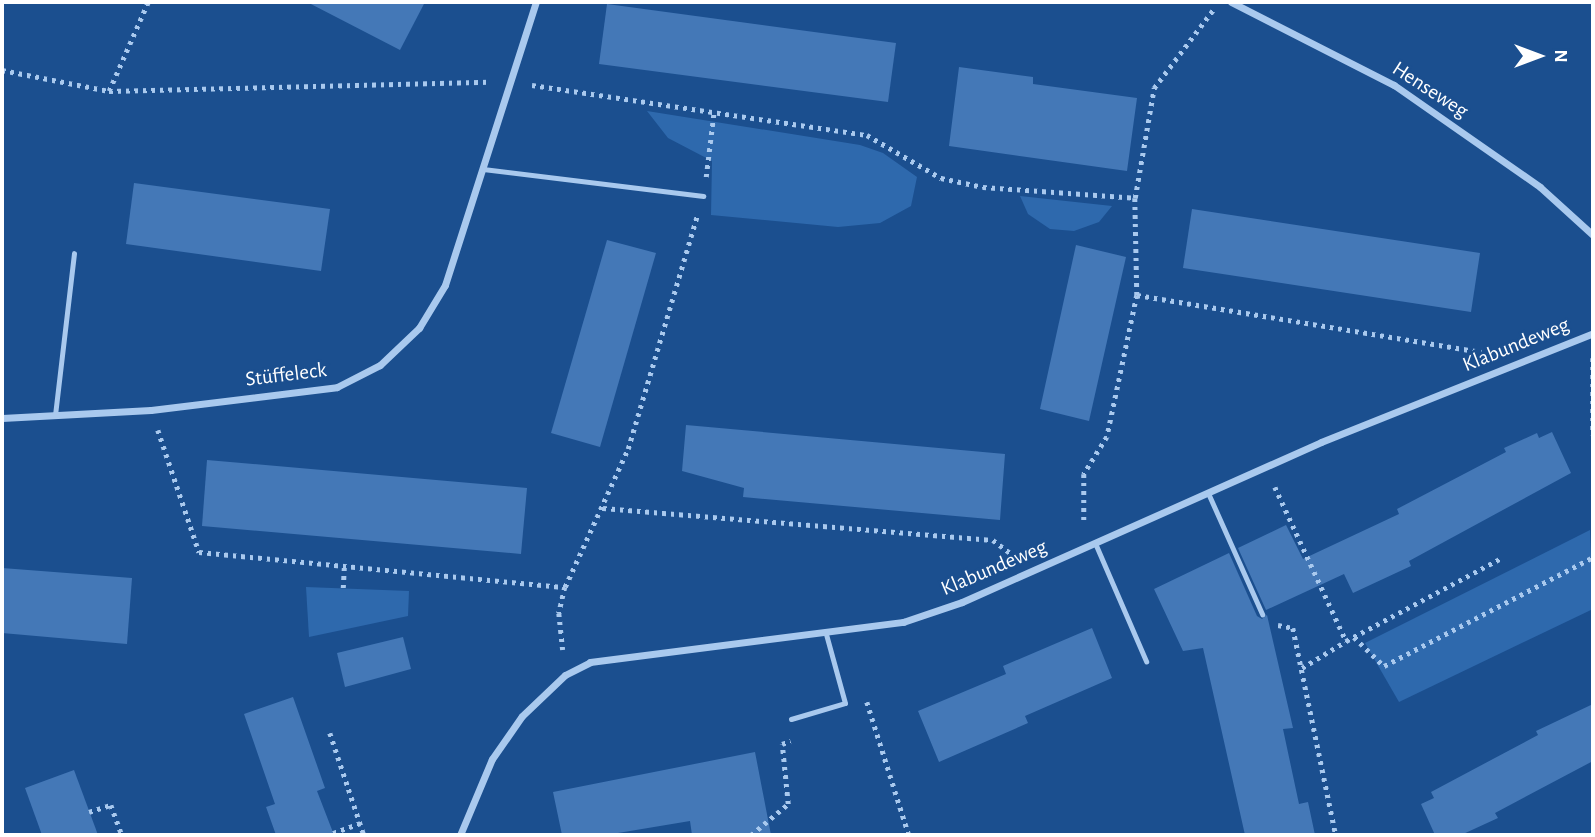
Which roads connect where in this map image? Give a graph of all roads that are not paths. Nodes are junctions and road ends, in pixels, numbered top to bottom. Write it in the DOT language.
graph roads {
  1 [pos="536,2"];
  2 [pos="1231,2"];
  3 [pos="483,169"];
  4 [pos="703,196"];
  5 [pos="1593,235"];
  6 [pos="74,253"];
  7 [pos="1593,333"];
  8 [pos="55,415"];
  9 [pos="2,418"];
  10 [pos="1208,494"];
  11 [pos="1096,543"];
  12 [pos="1262,614"];
  13 [pos="826,634"];
  14 [pos="1146,661"];
  15 [pos="791,719"];
  16 [pos="460,835"];
  1 -- 3 [label="street, Stüffeleck"];
  2 -- 5 [label="street, Henseweg"];
  3 -- 4 [label="lane"];
  3 -- 8 [label="street, Stüffeleck"];
  6 -- 8 [label="lane"];
  7 -- 10 [label="street, Klabundeweg"];
  8 -- 9 [label="street, Stüffeleck"];
  10 -- 11 [label="street, Klabundeweg"];
  10 -- 12 [label="lane"];
  11 -- 13 [label="street, Klabundeweg"];
  11 -- 14 [label="lane"];
  13 -- 15 [label="lane"];
  13 -- 16 [label="street, Klabundeweg"];
}
